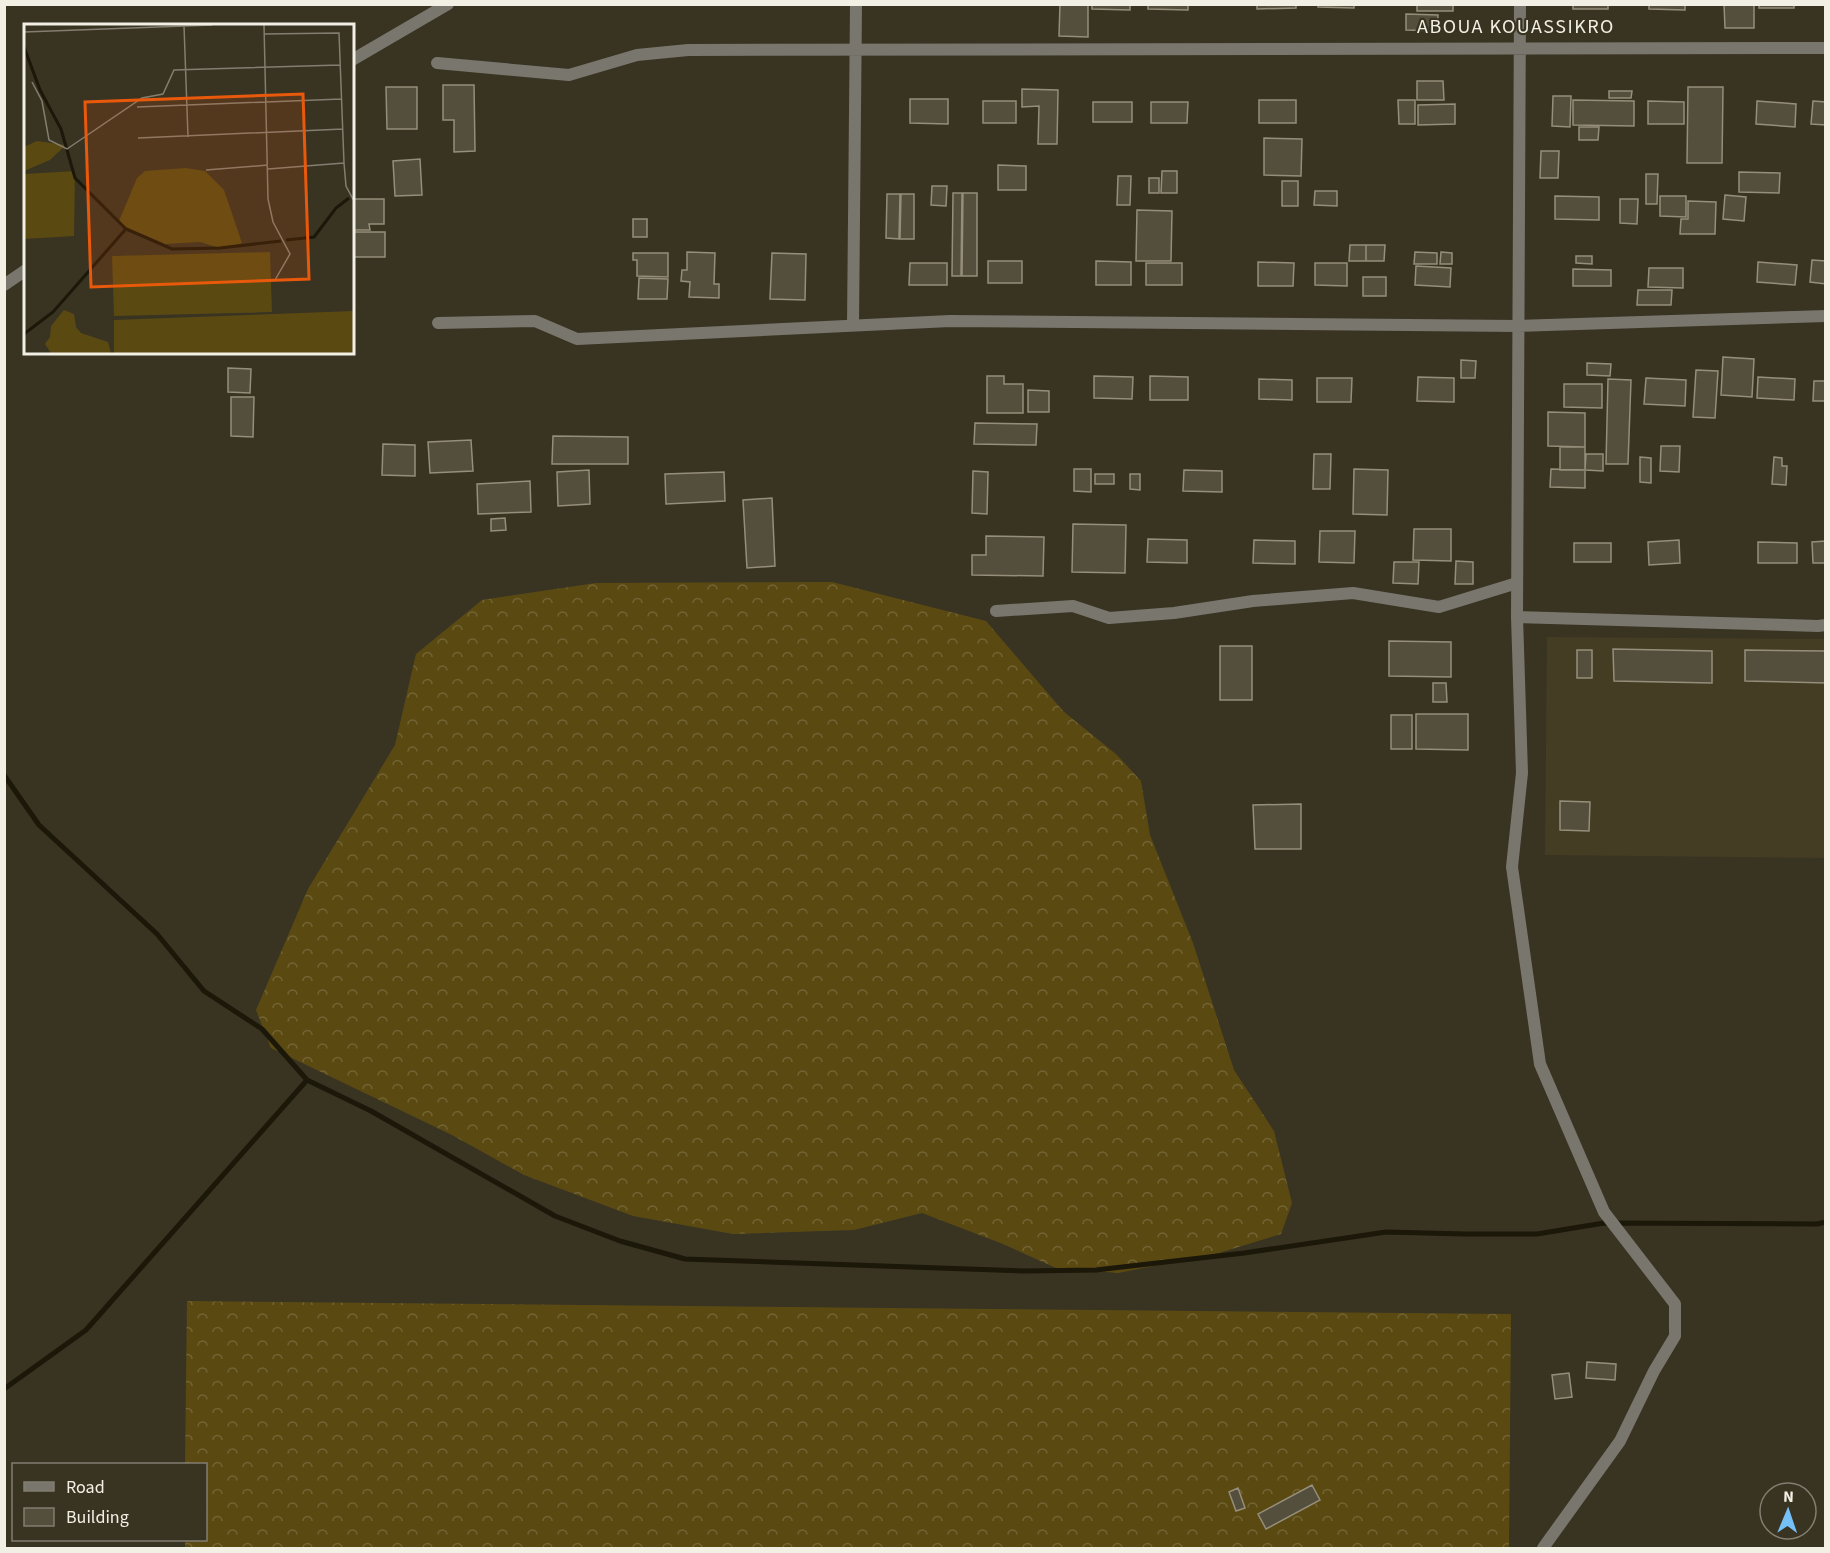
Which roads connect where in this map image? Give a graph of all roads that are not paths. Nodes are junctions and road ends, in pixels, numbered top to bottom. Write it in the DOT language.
graph roads {
  1 [pos="448,4"];
  2 [pos="856,4"];
  3 [pos="1520,4"];
  4 [pos="1520,48"];
  5 [pos="1826,48"];
  6 [pos="856,49"];
  7 [pos="354,59"];
  8 [pos="437,63"];
  9 [pos="24,271"];
  10 [pos="4,285"];
  11 [pos="1826,316"];
  12 [pos="438,323"];
  13 [pos="853,325"];
  14 [pos="1518,326"];
  15 [pos="1517,583"];
  16 [pos="996,611"];
  17 [pos="1517,617"];
  18 [pos="1826,625"];
  19 [pos="1543,1548"];
  1 -- 7 [label="street"];
  2 -- 6 [label="street"];
  3 -- 4 [label="street"];
  4 -- 5 [label="street"];
  4 -- 6 [label="street"];
  4 -- 14 [label="street"];
  6 -- 8 [label="street"];
  6 -- 13 [label="street"];
  9 -- 10 [label="street"];
  11 -- 14 [label="street"];
  12 -- 13 [label="street"];
  13 -- 14 [label="street"];
  14 -- 15 [label="street"];
  15 -- 16 [label="street"];
  15 -- 17 [label="street"];
  17 -- 18 [label="street"];
  17 -- 19 [label="street"];
}
